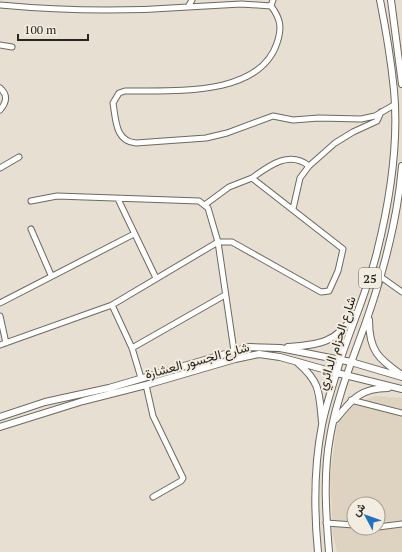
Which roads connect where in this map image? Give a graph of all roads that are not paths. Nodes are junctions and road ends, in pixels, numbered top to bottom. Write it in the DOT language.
graph roads {
  1 [pos="192,0"];
  2 [pos="273,0"];
  3 [pos="380,0"];
  4 [pos="391,0"];
  5 [pos="225,2"];
  6 [pos="0,4"];
  7 [pos="271,6"];
  8 [pos="188,7"];
  9 [pos="0,45"];
  10 [pos="12,47"];
  11 [pos="402,84"];
  12 [pos="0,88"];
  13 [pos="394,105"];
  14 [pos="0,110"];
  15 [pos="381,112"];
  16 [pos="19,157"];
  17 [pos="308,166"];
  18 [pos="402,166"];
  19 [pos="0,168"];
  20 [pos="252,178"];
  21 [pos="401,182"];
  22 [pos="118,198"];
  23 [pos="31,201"];
  24 [pos="206,204"];
  25 [pos="293,209"];
  26 [pos="31,229"];
  27 [pos="134,234"];
  28 [pos="218,242"];
  29 [pos="51,275"];
  30 [pos="381,277"];
  31 [pos="156,278"];
  32 [pos="402,292"];
  33 [pos="225,295"];
  34 [pos="0,303"];
  35 [pos="112,305"];
  36 [pos="360,306"];
  37 [pos="368,315"];
  38 [pos="0,318"];
  39 [pos="6,343"];
  40 [pos="0,345"];
  41 [pos="132,348"];
  42 [pos="280,348"];
  43 [pos="234,351"];
  44 [pos="295,360"];
  45 [pos="340,360"];
  46 [pos="351,362"];
  47 [pos="336,374"];
  48 [pos="347,376"];
  49 [pos="402,376"];
  50 [pos="141,378"];
  51 [pos="146,385"];
  52 [pos="401,388"];
  53 [pos="351,400"];
  54 [pos="402,413"];
  55 [pos="3,414"];
  56 [pos="0,417"];
  57 [pos="333,422"];
  58 [pos="322,425"];
  59 [pos="0,427"];
  60 [pos="153,497"];
  61 [pos="326,523"];
  62 [pos="346,524"];
  63 [pos="402,524"];
  64 [pos="386,526"];
  65 [pos="318,552"];
  66 [pos="329,552"];
  1 -- 8 [label="street"];
  2 -- 7 [label="street"];
  3 -- 13 [label="main road, شارع الحزام الدائري / 25"];
  4 -- 11 [label="main road"];
  5 -- 7 [label="street"];
  5 -- 8 [label="street"];
  6 -- 8 [label="street"];
  7 -- 15 [label="street"];
  9 -- 10 [label="street"];
  12 -- 14 [label="street"];
  13 -- 15 [label="street"];
  13 -- 36 [label="main road, شارع الحزام الدائري / 25"];
  15 -- 17 [label="street"];
  16 -- 19 [label="street"];
  17 -- 20 [label="street"];
  17 -- 25 [label="street"];
  18 -- 21 [label="main road, شارع الحزام الدائري / 25"];
  20 -- 24 [label="street"];
  20 -- 25 [label="street"];
  21 -- 30 [label="main road, شارع الحزام الدائري / 25"];
  22 -- 23 [label="street"];
  22 -- 24 [label="street"];
  22 -- 27 [label="street"];
  24 -- 28 [label="street"];
  25 -- 28 [label="street"];
  26 -- 29 [label="street"];
  27 -- 29 [label="street"];
  27 -- 31 [label="street"];
  28 -- 31 [label="street"];
  28 -- 33 [label="street"];
  29 -- 34 [label="street"];
  30 -- 32 [label="street"];
  30 -- 37 [label="main road, شارع الحزام الدائري / 25"];
  31 -- 35 [label="street"];
  33 -- 41 [label="street"];
  33 -- 43 [label="street"];
  35 -- 39 [label="street"];
  35 -- 41 [label="street"];
  36 -- 42 [label="main road"];
  36 -- 45 [label="main road, شارع الحزام الدائري / 25"];
  37 -- 46 [label="main road, شارع الحزام الدائري / 25"];
  37 -- 49 [label="main road"];
  38 -- 39 [label="street"];
  39 -- 40 [label="street"];
  41 -- 50 [label="street"];
  42 -- 43 [label="main road, شارع الجسور العشارة"];
  42 -- 45 [label="main road, شارع الجسور العشارة"];
  43 -- 50 [label="main road, شارع الجسور العشارة"];
  44 -- 47 [label="main road, شارع الجسور العشارة"];
  44 -- 51 [label="main road, شارع الجسور العشارة"];
  44 -- 58 [label="main road"];
  45 -- 46 [label="main road, شارع الجسور العشارة"];
  45 -- 47 [label="main road, شارع الحزام الدائري / 25"];
  46 -- 48 [label="main road, شارع الحزام الدائري / 25"];
  46 -- 49 [label="main road, شارع الجسور العشارة"];
  47 -- 48 [label="main road, شارع الجسور العشارة"];
  47 -- 58 [label="main road, شارع الحزام الدائري / 25"];
  48 -- 52 [label="main road, شارع الجسور العشارة"];
  48 -- 57 [label="main road, شارع الحزام الدائري / 25"];
  50 -- 55 [label="main road, شارع الجسور العشارة"];
  51 -- 59 [label="main road, شارع الجسور العشارة"];
  51 -- 60 [label="street"];
  52 -- 53 [label="main road"];
  53 -- 54 [label="street"];
  53 -- 57 [label="main road"];
  55 -- 56 [label="main road, شارع الجسور العشارة"];
  57 -- 61 [label="main road, شارع الحزام الدائري / 25"];
  58 -- 65 [label="main road, شارع الحزام الدائري / 25"];
  61 -- 62 [label="street"];
  61 -- 66 [label="main road, شارع الحزام الدائري / 25"];
  63 -- 64 [label="street"];
}
